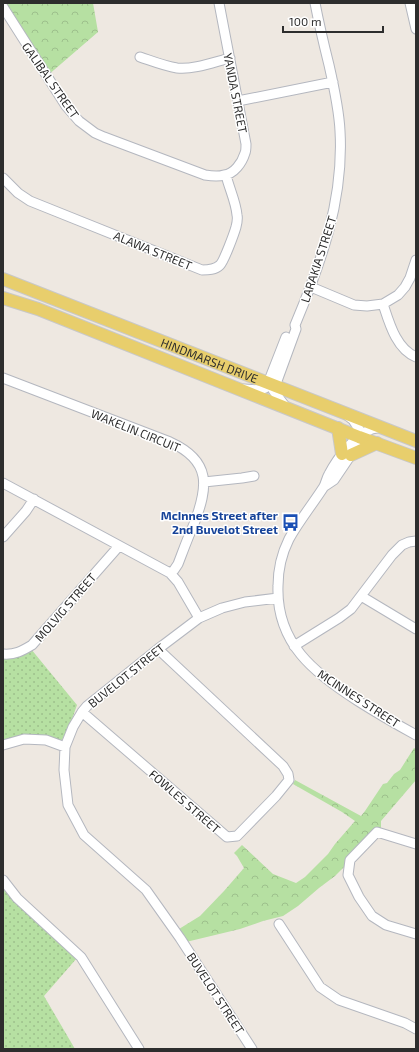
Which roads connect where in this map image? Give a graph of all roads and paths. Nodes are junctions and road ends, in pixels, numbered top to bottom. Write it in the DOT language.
graph roads {
  1 [pos="219,3"];
  2 [pos="315,3"];
  3 [pos="410,3"];
  4 [pos="5,13"];
  5 [pos="416,29"];
  6 [pos="140,56"];
  7 [pos="230,58"];
  8 [pos="333,82"];
  9 [pos="238,101"];
  10 [pos="226,175"];
  11 [pos="3,178"];
  12 [pos="416,260"];
  13 [pos="3,279"];
  14 [pos="311,287"];
  15 [pos="3,298"];
  16 [pos="383,304"];
  17 [pos="416,357"];
  18 [pos="3,378"];
  19 [pos="272,385"];
  20 [pos="240,390"];
  21 [pos="286,407"];
  22 [pos="346,414"];
  23 [pos="338,428"];
  24 [pos="381,428"];
  25 [pos="359,437"];
  26 [pos="416,441"];
  27 [pos="377,443"];
  28 [pos="347,454"];
  29 [pos="416,458"];
  30 [pos="254,476"];
  31 [pos="204,482"];
  32 [pos="3,483"];
  33 [pos="34,500"];
  34 [pos="3,537"];
  35 [pos="416,541"];
  36 [pos="119,546"];
  37 [pos="170,573"];
  38 [pos="361,596"];
  39 [pos="278,598"];
  40 [pos="199,618"];
  41 [pos="416,629"];
  42 [pos="294,646"];
  43 [pos="158,649"];
  44 [pos="3,654"];
  45 [pos="82,712"];
  46 [pos="416,735"];
  47 [pos="3,745"];
  48 [pos="65,747"];
  49 [pos="416,844"];
  50 [pos="3,880"];
  51 [pos="279,924"];
  52 [pos="416,934"];
  53 [pos="416,1030"];
  54 [pos="139,1049"];
  55 [pos="252,1049"];
  1 -- 7 [label="street, YANDA STREET"];
  2 -- 8 [label="street, LARAKIA STREET"];
  3 -- 5 [label="street"];
  4 -- 10 [label="street, GALIBAL STREET"];
  6 -- 7 [label="street"];
  7 -- 9 [label="street, YANDA STREET"];
  8 -- 9 [label="street"];
  8 -- 14 [label="street, LARAKIA STREET"];
  9 -- 10 [label="street, YANDA STREET"];
  10 -- 11 [label="street, ALAWA STREET"];
  12 -- 16 [label="street"];
  13 -- 19 [label="main road, HINDMARSH DRIVE"];
  14 -- 16 [label="street"];
  14 -- 19 [label="street, LARAKIA STREET"];
  15 -- 20 [label="main road, HINDMARSH DRIVE"];
  16 -- 17 [label="street"];
  18 -- 31 [label="street, WAKELIN CIRCUIT"];
  19 -- 20 [label="street"];
  19 -- 21 [label="street"];
  19 -- 22 [label="main road, HINDMARSH DRIVE"];
  20 -- 21 [label="main road, HINDMARSH DRIVE"];
  21 -- 23 [label="main road, HINDMARSH DRIVE"];
  22 -- 24 [label="main road, HINDMARSH DRIVE"];
  22 -- 25 [label="street"];
  23 -- 25 [label="main road, HINDMARSH DRIVE"];
  23 -- 28 [label="main road"];
  24 -- 25 [label="street, MCINNES STREET"];
  24 -- 26 [label="main road, HINDMARSH DRIVE"];
  25 -- 27 [label="main road, HINDMARSH DRIVE"];
  25 -- 28 [label="street, MCINNES STREET"];
  27 -- 28 [label="main road"];
  27 -- 29 [label="main road, HINDMARSH DRIVE"];
  28 -- 39 [label="street, MCINNES STREET"];
  30 -- 31 [label="street"];
  31 -- 37 [label="street, WAKELIN CIRCUIT"];
  32 -- 33 [label="street"];
  33 -- 34 [label="street"];
  33 -- 36 [label="street"];
  35 -- 38 [label="street"];
  36 -- 37 [label="street"];
  36 -- 44 [label="street, MOLVIG STREET"];
  37 -- 40 [label="street"];
  38 -- 41 [label="street"];
  38 -- 42 [label="street"];
  39 -- 40 [label="street, BUVELOT STREET"];
  39 -- 42 [label="street, MCINNES STREET"];
  40 -- 43 [label="street, BUVELOT STREET"];
  42 -- 46 [label="street, MCINNES STREET"];
  43 -- 45 [label="street, BUVELOT STREET"];
  43 -- 45 [label="street, FOWLES STREET"];
  45 -- 48 [label="street, BUVELOT STREET"];
  47 -- 48 [label="street"];
  48 -- 55 [label="street, BUVELOT STREET"];
  49 -- 52 [label="street"];
  50 -- 54 [label="street"];
  51 -- 53 [label="street"];
}
